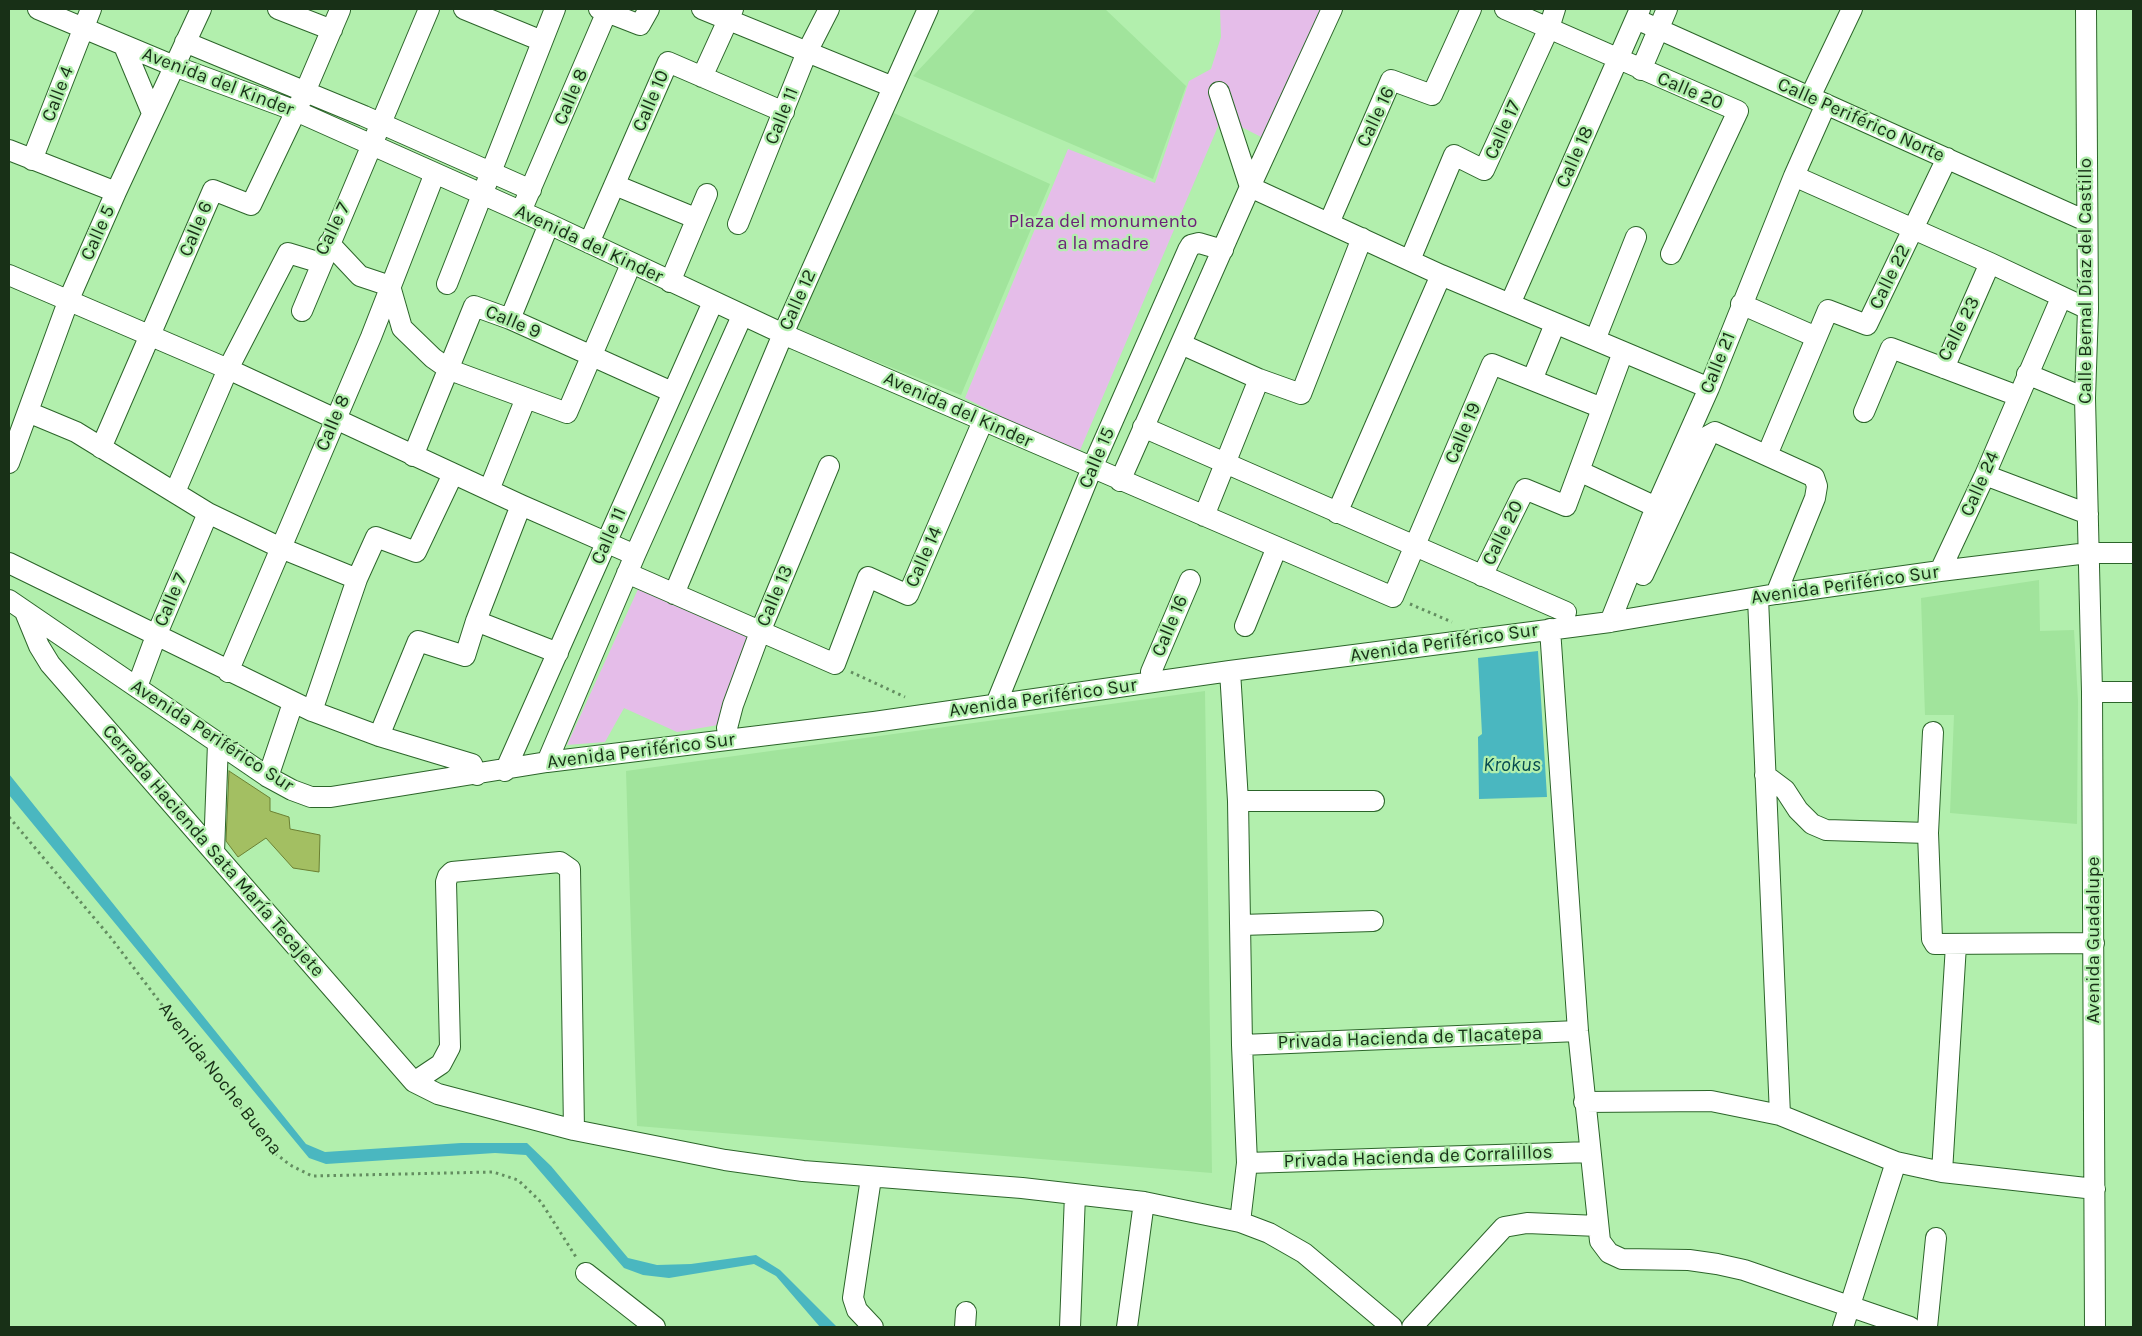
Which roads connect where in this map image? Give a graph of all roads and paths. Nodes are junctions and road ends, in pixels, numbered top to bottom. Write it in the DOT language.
graph roads {
  1 [pos="38,9"];
  2 [pos="91,9"];
  3 [pos="202,9"];
  4 [pos="428,9"];
  5 [pos="464,9"];
  6 [pos="555,9"];
  7 [pos="702,9"];
  8 [pos="829,9"];
  9 [pos="928,9"];
  10 [pos="1332,9"];
  11 [pos="1471,9"];
  12 [pos="1505,9"];
  13 [pos="1555,9"];
  14 [pos="1667,9"];
  15 [pos="1852,9"];
  16 [pos="2086,9"];
  17 [pos="288,10"];
  18 [pos="340,10"];
  19 [pos="604,10"];
  20 [pos="731,14"];
  21 [pos="1638,14"];
  22 [pos="643,17"];
  23 [pos="84,28"];
  24 [pos="1549,28"];
  25 [pos="1659,28"];
  26 [pos="332,30"];
  27 [pos="542,41"];
  28 [pos="185,42"];
  29 [pos="124,46"];
  30 [pos="807,52"];
  31 [pos="1618,59"];
  32 [pos="174,66"];
  33 [pos="1641,70"];
  34 [pos="702,77"];
  35 [pos="893,87"];
  36 [pos="305,92"];
  37 [pos="1220,92"];
  38 [pos="1818,101"];
  39 [pos="296,111"];
  40 [pos="784,112"];
  41 [pos="152,113"];
  42 [pos="380,123"];
  43 [pos="370,144"];
  44 [pos="9,150"];
  45 [pos="1947,158"];
  46 [pos="32,160"];
  47 [pos="435,173"];
  48 [pos="491,173"];
  49 [pos="1794,176"];
  50 [pos="615,185"];
  51 [pos="1250,188"];
  52 [pos="531,190"];
  53 [pos="116,192"];
  54 [pos="707,194"];
  55 [pos="483,195"];
  56 [pos="521,212"];
  57 [pos="695,218"];
  58 [pos="2086,221"];
  59 [pos="1329,223"];
  60 [pos="549,224"];
  61 [pos="738,224"];
  62 [pos="1913,230"];
  63 [pos="1362,238"];
  64 [pos="1636,238"];
  65 [pos="329,243"];
  66 [pos="589,243"];
  67 [pos="1222,250"];
  68 [pos="1670,254"];
  69 [pos="1410,260"];
  70 [pos="321,263"];
  71 [pos="1990,263"];
  72 [pos="631,264"];
  73 [pos="9,275"];
  74 [pos="1441,275"];
  75 [pos="670,282"];
  76 [pos="447,284"];
  77 [pos="390,286"];
  78 [pos="2061,298"];
  79 [pos="69,299"];
  80 [pos="713,302"];
  81 [pos="1510,304"];
  82 [pos="1741,304"];
  83 [pos="2088,309"];
  84 [pos="302,311"];
  85 [pos="742,316"];
  86 [pos="510,319"];
  87 [pos="1555,324"];
  88 [pos="783,334"];
  89 [pos="151,335"];
  90 [pos="1816,337"];
  91 [pos="1595,340"];
  92 [pos="1181,344"];
  93 [pos="1623,352"];
  94 [pos="592,358"];
  95 [pos="1944,368"];
  96 [pos="228,369"];
  97 [pos="450,370"];
  98 [pos="2027,374"];
  99 [pos="1259,379"];
  100 [pos="1532,380"];
  101 [pos="1709,388"];
  102 [pos="672,392"];
  103 [pos="2018,396"];
  104 [pos="526,398"];
  105 [pos="2085,398"];
  106 [pos="1602,408"];
  107 [pos="28,412"];
  108 [pos="1864,412"];
  109 [pos="335,419"];
  110 [pos="983,421"];
  111 [pos="1143,427"];
  112 [pos="101,448"];
  113 [pos="413,456"];
  114 [pos="1767,456"];
  115 [pos="9,463"];
  116 [pos="1225,463"];
  117 [pos="829,466"];
  118 [pos="1092,468"];
  119 [pos="1579,471"];
  120 [pos="453,474"];
  121 [pos="1985,475"];
  122 [pos="1120,481"];
  123 [pos="489,490"];
  124 [pos="175,492"];
  125 [pos="521,505"];
  126 [pos="1656,507"];
  127 [pos="208,513"];
  128 [pos="1336,513"];
  129 [pos="2088,514"];
  130 [pos="1204,516"];
  131 [pos="606,542"];
  132 [pos="1414,546"];
  133 [pos="1277,547"];
  134 [pos="281,548"];
  135 [pos="2088,553"];
  136 [pos="2133,553"];
  137 [pos="9,563"];
  138 [pos="631,564"];
  139 [pos="1940,571"];
  140 [pos="1482,576"];
  141 [pos="357,579"];
  142 [pos="1190,580"];
  143 [pos="674,594"];
  144 [pos="1767,596"];
  145 [pos="1393,597"];
  146 [pos="9,600"];
  147 [pos="25,612"];
  148 [pos="1566,612"];
  149 [pos="476,621"];
  150 [pos="1616,621"];
  151 [pos="1244,626"];
  152 [pos="1550,628"];
  153 [pos="760,632"];
  154 [pos="156,636"];
  155 [pos="1486,637"];
  156 [pos="558,653"];
  157 [pos="835,664"];
  158 [pos="1230,671"];
  159 [pos="228,672"];
  160 [pos="1151,672"];
  161 [pos="137,687"];
  162 [pos="2092,692"];
  163 [pos="2133,692"];
  164 [pos="913,700"];
  165 [pos="293,702"];
  166 [pos="996,704"];
  167 [pos="312,711"];
  168 [pos="727,728"];
  169 [pos="1934,732"];
  170 [pos="379,736"];
  171 [pos="218,743"];
  172 [pos="547,762"];
  173 [pos="505,771"];
  174 [pos="477,775"];
  175 [pos="1764,775"];
  176 [pos="268,777"];
  177 [pos="1374,800"];
  178 [pos="1238,801"];
  179 [pos="9,817"];
  180 [pos="1928,833"];
  181 [pos="214,852"];
  182 [pos="1373,921"];
  183 [pos="1241,925"];
  184 [pos="2094,943"];
  185 [pos="1956,945"];
  186 [pos="1578,1031"];
  187 [pos="1242,1045"];
  188 [pos="414,1082"];
  189 [pos="1584,1102"];
  190 [pos="1780,1115"];
  191 [pos="574,1130"];
  192 [pos="1590,1152"];
  193 [pos="1246,1162"];
  194 [pos="1896,1162"];
  195 [pos="1942,1172"];
  196 [pos="871,1178"];
  197 [pos="2096,1189"];
  198 [pos="1075,1194"];
  199 [pos="1144,1202"];
  200 [pos="1240,1222"];
  201 [pos="1598,1226"];
  202 [pos="1936,1238"];
  203 [pos="586,1274"];
  204 [pos="1851,1306"];
  205 [pos="655,1327"];
  206 [pos="873,1327"];
  207 [pos="1070,1327"];
  208 [pos="1127,1327"];
  209 [pos="1392,1327"];
  210 [pos="1412,1327"];
  211 [pos="1843,1327"];
  212 [pos="1910,1327"];
  213 [pos="1927,1327"];
  214 [pos="2095,1327"];
  1 -- 23 [label="street, Avenida del Kinder"];
  2 -- 23 [label="street"];
  3 -- 28 [label="street, Calle 5"];
  4 -- 42 [label="street, Calle 7"];
  5 -- 27 [label="street"];
  6 -- 27 [label="street"];
  7 -- 20 [label="street"];
  8 -- 30 [label="street, Calle 11"];
  9 -- 35 [label="street, Calle 12"];
  10 -- 51 [label="street"];
  11 -- 59 [label="street, Calle 16"];
  12 -- 24 [label="street"];
  13 -- 24 [label="street, Calle 17"];
  14 -- 25 [label="street, Calle 20"];
  15 -- 38 [label="street, Calle 21"];
  16 -- 58 [label="street, Calle Bernal Díaz del Castillo"];
  17 -- 26 [label="street"];
  18 -- 26 [label="street, Calle 6"];
  19 -- 22 [label="street"];
  19 -- 52 [label="street, Calle 8"];
  20 -- 30 [label="street"];
  20 -- 34 [label="street"];
  21 -- 25 [label="street, Calle Periférico Norte"];
  21 -- 31 [label="street, Calle 18"];
  23 -- 29 [label="street, Avenida del Kinder"];
  23 -- 46 [label="street, Calle 4"];
  24 -- 31 [label="street"];
  24 -- 69 [label="street, Calle 17"];
  25 -- 33 [label="street, Calle 20"];
  25 -- 38 [label="street, Calle Periférico Norte"];
  26 -- 36 [label="street, Calle 6"];
  27 -- 48 [label="street"];
  28 -- 32 [label="street, Calle 5"];
  28 -- 36 [label="street"];
  29 -- 32 [label="street, Avenida del Kinder"];
  29 -- 41 [label="street"];
  30 -- 35 [label="street"];
  30 -- 40 [label="street, Calle 11"];
  31 -- 33 [label="street"];
  31 -- 81 [label="street, Calle 18"];
  32 -- 39 [label="street, Avenida del Kinder"];
  32 -- 41 [label="street, Calle 5"];
  33 -- 68 [label="street, Calle 20"];
  34 -- 40 [label="street"];
  34 -- 50 [label="street, Calle 10"];
  35 -- 88 [label="street, Calle 12"];
  36 -- 39 [label="street, Calle 6"];
  36 -- 42 [label="street"];
  37 -- 51 [label="street"];
  38 -- 45 [label="street, Calle Periférico Norte"];
  38 -- 49 [label="street, Calle 21"];
  39 -- 43 [label="street, Avenida del Kinder"];
  39 -- 89 [label="street, Calle 6"];
  40 -- 61 [label="street, Calle 11"];
  41 -- 53 [label="street, Calle 5"];
  42 -- 43 [label="street, Calle 7"];
  42 -- 48 [label="street"];
  43 -- 47 [label="street, Avenida del Kinder"];
  43 -- 65 [label="street, Calle 7"];
  44 -- 46 [label="street"];
  45 -- 58 [label="street, Calle Periférico Norte"];
  45 -- 62 [label="street, Calle 22"];
  46 -- 53 [label="street"];
  47 -- 55 [label="street, Avenida del Kinder"];
  47 -- 77 [label="street, Calle 8"];
  48 -- 52 [label="street"];
  48 -- 55 [label="street"];
  49 -- 62 [label="street"];
  49 -- 82 [label="street, Calle 21"];
  50 -- 57 [label="street"];
  50 -- 66 [label="street, Calle 10"];
  51 -- 59 [label="street"];
  51 -- 67 [label="street"];
  52 -- 56 [label="street, Calle 8"];
  53 -- 79 [label="street, Calle 5"];
  54 -- 57 [label="street"];
  55 -- 56 [label="street, Avenida del Kinder"];
  55 -- 76 [label="street"];
  56 -- 60 [label="street, Avenida del Kinder"];
  57 -- 75 [label="street"];
  58 -- 83 [label="street, Calle Bernal Díaz del Castillo"];
  59 -- 63 [label="street"];
  60 -- 66 [label="street, Avenida del Kinder"];
  60 -- 86 [label="street"];
  62 -- 71 [label="street"];
  62 -- 90 [label="street, Calle 22"];
  63 -- 69 [label="street"];
  63 -- 99 [label="street"];
  64 -- 91 [label="street"];
  65 -- 70 [label="street, Calle 7"];
  65 -- 77 [label="street"];
  66 -- 72 [label="street, Avenida del Kinder"];
  67 -- 92 [label="street"];
  67 -- 118 [label="street, Calle 15"];
  69 -- 74 [label="street"];
  70 -- 84 [label="street"];
  70 -- 96 [label="street, Calle 7"];
  71 -- 78 [label="street"];
  71 -- 95 [label="street, Calle 23"];
  72 -- 75 [label="street, Avenida del Kinder"];
  72 -- 94 [label="street"];
  73 -- 79 [label="street"];
  74 -- 81 [label="street"];
  74 -- 128 [label="street"];
  75 -- 80 [label="street, Avenida del Kinder"];
  77 -- 97 [label="street"];
  77 -- 109 [label="street, Calle 8"];
  78 -- 83 [label="street"];
  78 -- 98 [label="street, Calle 24"];
  79 -- 89 [label="street"];
  79 -- 107 [label="street, Calle 5"];
  80 -- 85 [label="street, Avenida del Kinder"];
  80 -- 102 [label="street, Calle 11"];
  81 -- 87 [label="street"];
  82 -- 90 [label="street"];
  82 -- 101 [label="street, Calle 21"];
  83 -- 105 [label="street, Calle Bernal Díaz del Castillo"];
  85 -- 88 [label="street, Avenida del Kinder"];
  85 -- 138 [label="street"];
  86 -- 94 [label="street, Calle 9"];
  86 -- 97 [label="street, Calle 9"];
  87 -- 91 [label="street"];
  87 -- 100 [label="street"];
  88 -- 110 [label="street, Avenida del Kinder"];
  88 -- 143 [label="street, Calle 12"];
  89 -- 96 [label="street"];
  89 -- 112 [label="street, Calle 6"];
  90 -- 114 [label="street, Calle 22"];
  91 -- 93 [label="street"];
  92 -- 99 [label="street"];
  92 -- 111 [label="street"];
  93 -- 101 [label="street"];
  93 -- 106 [label="street, Calle 20"];
  94 -- 102 [label="street, Calle 9"];
  94 -- 104 [label="street"];
  95 -- 103 [label="street"];
  95 -- 108 [label="street, Calle 23"];
  96 -- 109 [label="street"];
  96 -- 124 [label="street, Calle 7"];
  97 -- 104 [label="street"];
  97 -- 113 [label="street, Calle 9"];
  98 -- 103 [label="street, Calle 24"];
  98 -- 105 [label="street"];
  99 -- 116 [label="street"];
  100 -- 106 [label="street"];
  100 -- 132 [label="street, Calle 19"];
  101 -- 126 [label="street, Calle 21"];
  102 -- 131 [label="street, Calle 11"];
  103 -- 121 [label="street, Calle 24"];
  104 -- 123 [label="street"];
  105 -- 129 [label="street, Calle Bernal Díaz del Castillo"];
  106 -- 119 [label="street, Calle 20"];
  107 -- 112 [label="street"];
  107 -- 115 [label="street, Calle 5"];
  109 -- 113 [label="street"];
  109 -- 134 [label="street, Calle 8"];
  110 -- 118 [label="street, Avenida del Kinder"];
  110 -- 157 [label="street, Calle 14"];
  111 -- 116 [label="street"];
  111 -- 122 [label="street"];
  112 -- 124 [label="street"];
  113 -- 120 [label="street"];
  114 -- 144 [label="street"];
  114 -- 150 [label="street"];
  116 -- 128 [label="street"];
  116 -- 130 [label="street"];
  117 -- 153 [label="street, Calle 13"];
  118 -- 122 [label="street, Avenida del Kinder"];
  118 -- 166 [label="street, Calle 15"];
  119 -- 126 [label="street"];
  119 -- 140 [label="street, Calle 20"];
  120 -- 123 [label="street"];
  120 -- 141 [label="street"];
  121 -- 129 [label="street"];
  121 -- 139 [label="street, Calle 24"];
  122 -- 130 [label="street, Avenida del Kinder"];
  123 -- 125 [label="street"];
  124 -- 127 [label="street"];
  125 -- 131 [label="street"];
  125 -- 149 [label="street"];
  126 -- 150 [label="street, Calle 21"];
  127 -- 134 [label="street"];
  127 -- 154 [label="street, Calle 7"];
  128 -- 132 [label="street"];
  129 -- 135 [label="street, Calle Bernal Díaz del Castillo"];
  130 -- 133 [label="street, Avenida del Kinder"];
  131 -- 138 [label="street"];
  131 -- 156 [label="street, Calle 11"];
  132 -- 140 [label="street"];
  132 -- 145 [label="street, Calle 19"];
  133 -- 145 [label="street, Avenida del Kinder"];
  133 -- 151 [label="street"];
  134 -- 141 [label="street"];
  134 -- 159 [label="street, Calle 8"];
  135 -- 136 [label="street, Avenida Periférico Sur"];
  135 -- 139 [label="street, Avenida Periférico Sur"];
  135 -- 162 [label="street, Avenida Guadalupe"];
  137 -- 154 [label="street"];
  138 -- 143 [label="street"];
  138 -- 172 [label="street"];
  139 -- 144 [label="street, Avenida Periférico Sur"];
  140 -- 148 [label="street"];
  141 -- 167 [label="street"];
  142 -- 160 [label="street, Calle 16"];
  143 -- 153 [label="street"];
  144 -- 150 [label="street, Avenida Periférico Sur"];
  144 -- 175 [label="street"];
  145 -- 155 [label="path"];
  146 -- 147 [label="street, Avenida Periférico Sur"];
  147 -- 161 [label="street, Avenida Periférico Sur"];
  147 -- 181 [label="street, Cerrada Hacienda Sata María Tecajete"];
  149 -- 156 [label="street"];
  149 -- 170 [label="street"];
  150 -- 152 [label="street, Avenida Periférico Sur"];
  152 -- 155 [label="street, Avenida Periférico Sur"];
  152 -- 186 [label="street"];
  153 -- 157 [label="street"];
  153 -- 168 [label="street, Calle 13"];
  154 -- 159 [label="street"];
  154 -- 161 [label="street, Calle 7"];
  155 -- 158 [label="street, Avenida Periférico Sur"];
  156 -- 173 [label="street, Calle 11"];
  157 -- 164 [label="path"];
  158 -- 166 [label="street, Avenida Periférico Sur"];
  158 -- 178 [label="street"];
  159 -- 165 [label="street"];
  161 -- 171 [label="street, Avenida Periférico Sur"];
  162 -- 163 [label="street"];
  162 -- 184 [label="street, Avenida Guadalupe"];
  165 -- 167 [label="street"];
  165 -- 176 [label="street"];
  166 -- 172 [label="street, Avenida Periférico Sur"];
  167 -- 170 [label="street"];
  169 -- 180 [label="street"];
  170 -- 174 [label="street"];
  171 -- 176 [label="street, Avenida Periférico Sur"];
  171 -- 181 [label="street"];
  172 -- 173 [label="street, Avenida Periférico Sur"];
  173 -- 174 [label="street, Avenida Periférico Sur"];
  174 -- 176 [label="street, Avenida Periférico Sur"];
  175 -- 180 [label="street"];
  175 -- 190 [label="street"];
  177 -- 178 [label="street"];
  178 -- 183 [label="street"];
  179 -- 203 [label="path, Avenida Noche Buena"];
  180 -- 185 [label="street"];
  181 -- 188 [label="street, Cerrada Hacienda Sata María Tecajete"];
  182 -- 183 [label="street"];
  183 -- 187 [label="street"];
  184 -- 185 [label="street"];
  184 -- 197 [label="street, Avenida Guadalupe"];
  185 -- 195 [label="street"];
  186 -- 187 [label="street, Privada Hacienda de Tlacatepa"];
  186 -- 189 [label="street"];
  187 -- 193 [label="street"];
  188 -- 191 [label="street"];
  188 -- 191 [label="street"];
  189 -- 190 [label="street"];
  189 -- 192 [label="street"];
  190 -- 194 [label="street"];
  191 -- 196 [label="street"];
  192 -- 193 [label="street, Privada Hacienda de Corralillos"];
  192 -- 201 [label="street"];
  193 -- 200 [label="street"];
  194 -- 195 [label="street"];
  194 -- 204 [label="street"];
  195 -- 197 [label="street"];
  196 -- 198 [label="street"];
  196 -- 206 [label="street"];
  197 -- 214 [label="street, Avenida Guadalupe"];
  198 -- 199 [label="street"];
  198 -- 207 [label="street"];
  199 -- 200 [label="street"];
  199 -- 208 [label="street"];
  200 -- 209 [label="street"];
  201 -- 204 [label="street"];
  201 -- 210 [label="street"];
  202 -- 213 [label="street"];
  203 -- 205 [label="street"];
  204 -- 211 [label="street"];
  204 -- 212 [label="street"];
}
